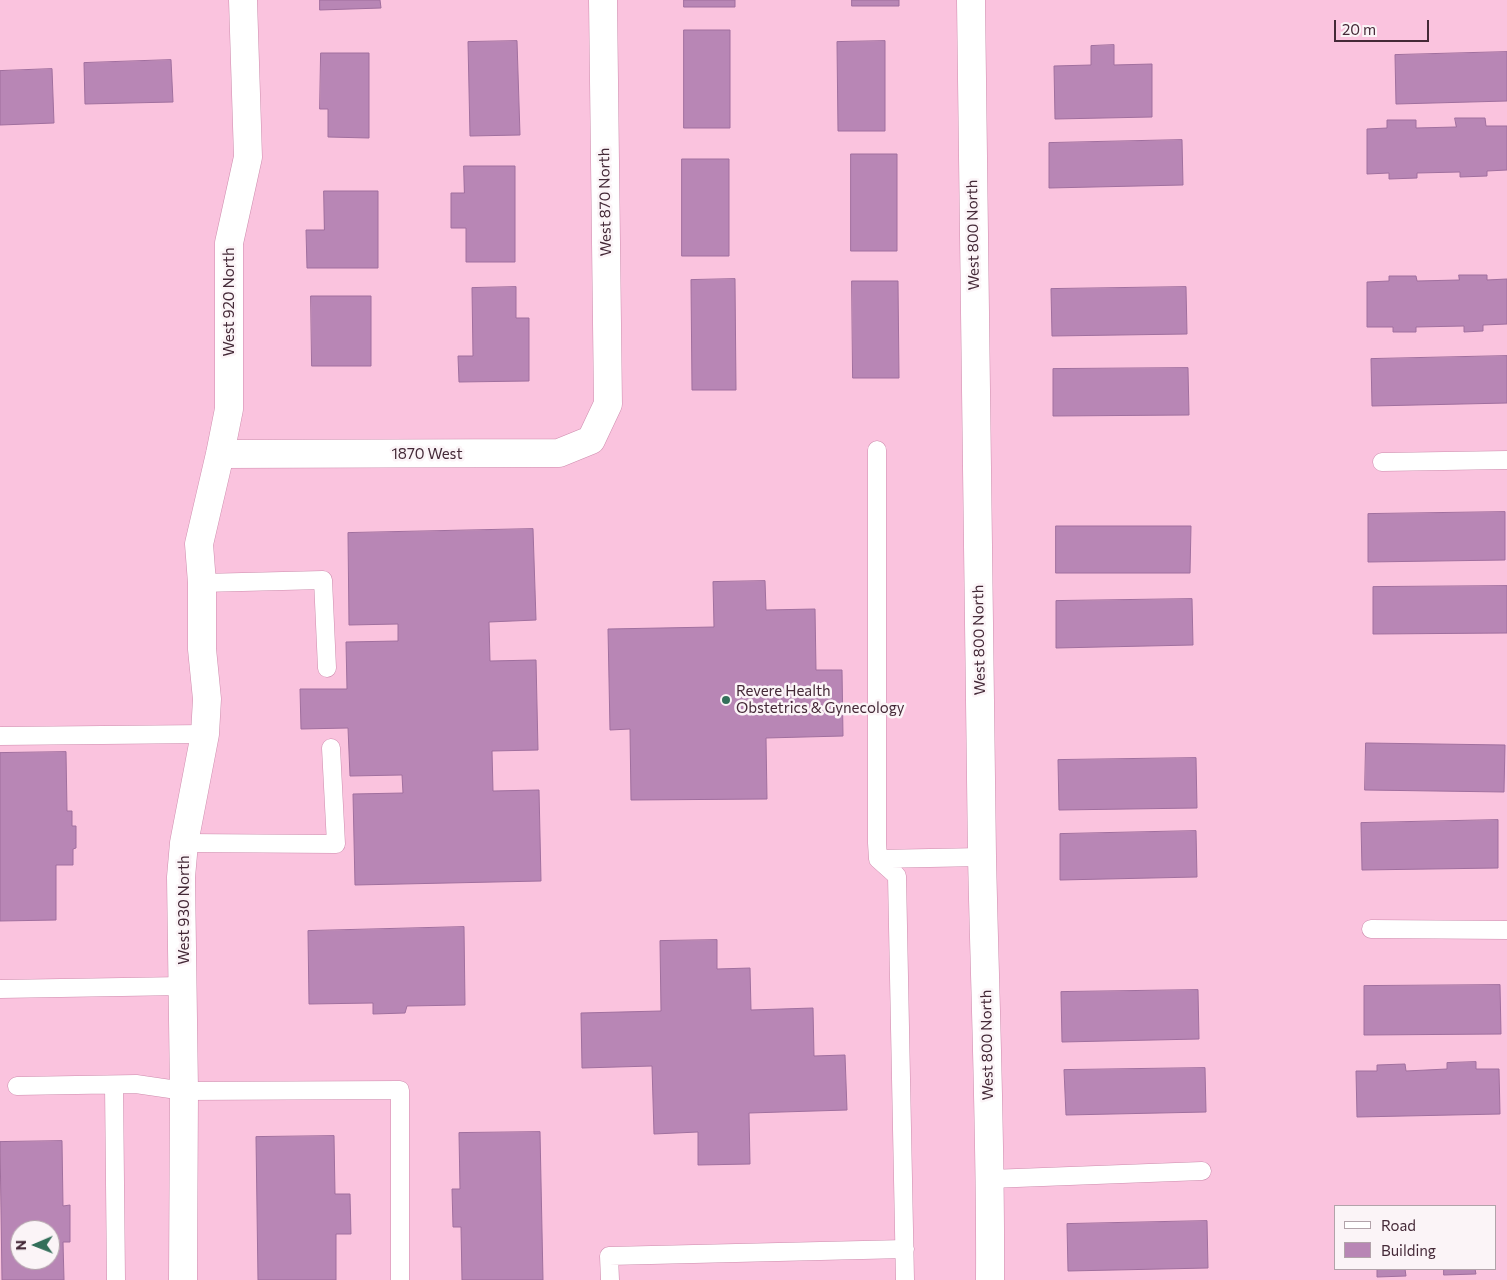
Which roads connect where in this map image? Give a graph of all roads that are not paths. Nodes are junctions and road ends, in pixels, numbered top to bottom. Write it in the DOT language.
graph roads {
  1 [pos="243,0"];
  2 [pos="603,0"];
  3 [pos="971,0"];
  4 [pos="608,404"];
  5 [pos="876,450"];
  6 [pos="220,454"];
  7 [pos="1507,460"];
  8 [pos="1382,462"];
  9 [pos="202,583"];
  10 [pos="327,668"];
  11 [pos="205,734"];
  12 [pos="0,736"];
  13 [pos="331,748"];
  14 [pos="184,843"];
  15 [pos="982,857"];
  16 [pos="878,859"];
  17 [pos="1371,929"];
  18 [pos="1507,930"];
  19 [pos="183,986"];
  20 [pos="0,989"];
  21 [pos="114,1085"];
  22 [pos="17,1086"];
  23 [pos="184,1091"];
  24 [pos="1202,1171"];
  25 [pos="990,1178"];
  26 [pos="905,1249"];
  27 [pos="116,1280"];
  28 [pos="183,1280"];
  29 [pos="400,1280"];
  30 [pos="610,1280"];
  31 [pos="906,1280"];
  32 [pos="990,1280"];
  1 -- 6 [label="street, West 920 North"];
  2 -- 4 [label="street, West 870 North"];
  3 -- 15 [label="street, West 800 North"];
  4 -- 6 [label="street, 1870 West"];
  5 -- 16 [label="lane"];
  6 -- 9 [label="street, West 930 North"];
  7 -- 8 [label="lane"];
  9 -- 10 [label="lane"];
  9 -- 11 [label="street, West 930 North"];
  11 -- 12 [label="lane"];
  11 -- 14 [label="street, West 930 North"];
  13 -- 14 [label="lane"];
  14 -- 19 [label="street, West 930 North"];
  15 -- 16 [label="lane"];
  15 -- 25 [label="street, West 800 North"];
  16 -- 26 [label="lane"];
  17 -- 18 [label="lane"];
  19 -- 20 [label="lane"];
  19 -- 23 [label="street, West 930 North"];
  21 -- 22 [label="lane"];
  21 -- 23 [label="lane"];
  21 -- 27 [label="lane"];
  23 -- 28 [label="street, West 930 North"];
  23 -- 29 [label="lane"];
  24 -- 25 [label="lane"];
  25 -- 32 [label="street, West 800 North"];
  26 -- 30 [label="lane"];
  26 -- 31 [label="lane"];
}
